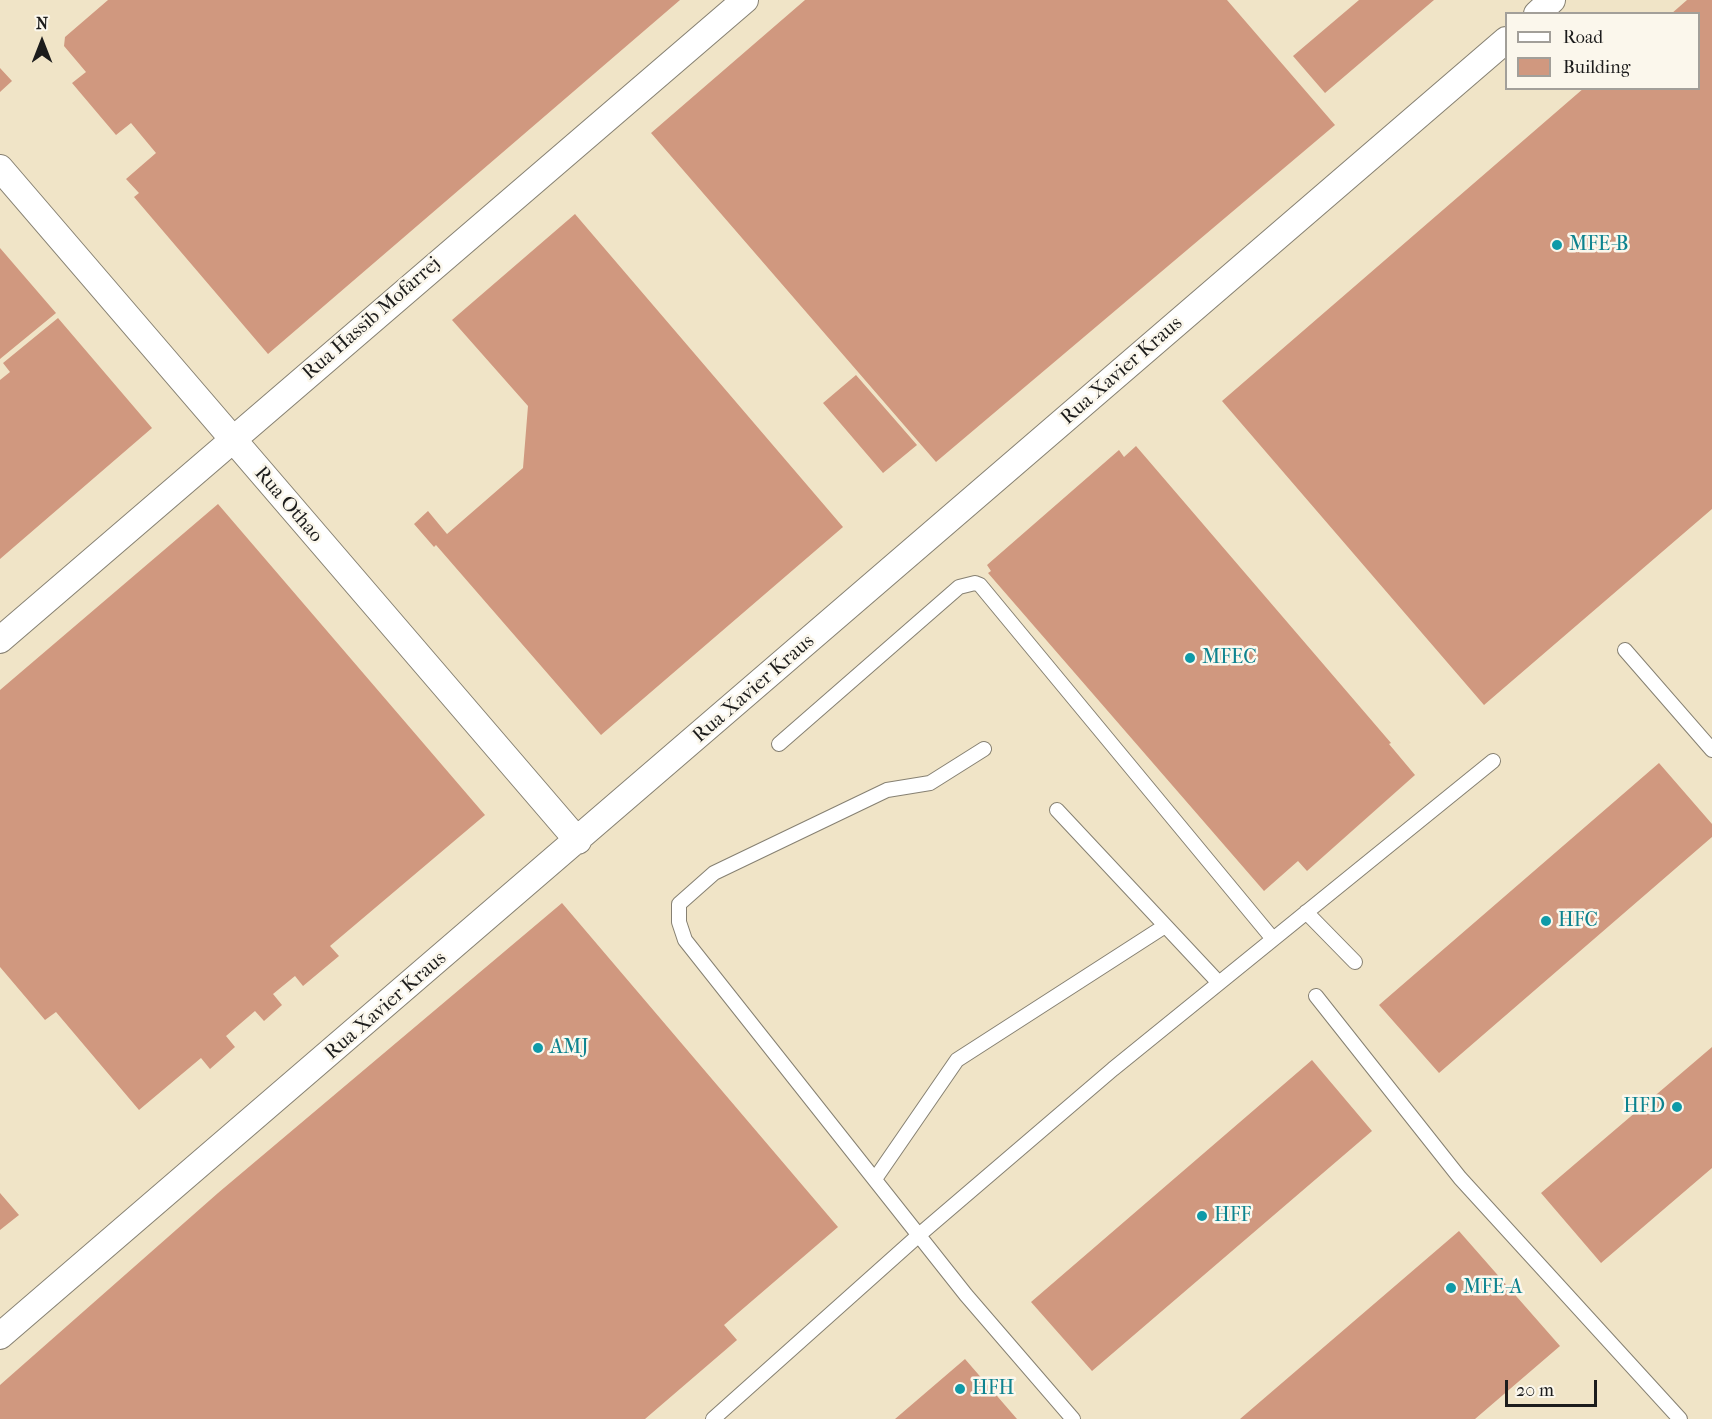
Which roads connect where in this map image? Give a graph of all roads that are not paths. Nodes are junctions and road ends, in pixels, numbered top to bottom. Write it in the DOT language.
graph roads {
  1 [pos="745,0"];
  2 [pos="1552,0"];
  3 [pos="1539,12"];
  4 [pos="1505,41"];
  5 [pos="0,168"];
  6 [pos="232,440"];
  7 [pos="0,640"];
  8 [pos="1625,650"];
  9 [pos="779,744"];
  10 [pos="984,749"];
  11 [pos="1712,750"];
  12 [pos="1492,761"];
  13 [pos="1057,810"];
  14 [pos="578,841"];
  15 [pos="1306,912"];
  16 [pos="1165,926"];
  17 [pos="1273,939"];
  18 [pos="1355,962"];
  19 [pos="1219,983"];
  20 [pos="1316,996"];
  21 [pos="875,1179"];
  22 [pos="919,1235"];
  23 [pos="0,1336"];
  24 [pos="712,1419"];
  25 [pos="1073,1419"];
  26 [pos="1680,1419"];
  1 -- 6 [label="street, Rua Hassib Mofarrej"];
  2 -- 3 [label="street"];
  4 -- 14 [label="street, Rua Xavier Kraus"];
  5 -- 6 [label="street, Rua Othao"];
  6 -- 7 [label="street, Rua Hassib Mofarrej"];
  6 -- 14 [label="street, Rua Othao"];
  8 -- 11 [label="lane"];
  9 -- 17 [label="lane"];
  10 -- 21 [label="lane"];
  12 -- 15 [label="lane"];
  13 -- 16 [label="lane"];
  14 -- 23 [label="street, Rua Xavier Kraus"];
  15 -- 17 [label="lane"];
  15 -- 18 [label="lane"];
  16 -- 19 [label="lane"];
  16 -- 21 [label="lane"];
  17 -- 19 [label="lane"];
  19 -- 22 [label="lane"];
  20 -- 26 [label="lane"];
  21 -- 22 [label="lane"];
  22 -- 24 [label="lane"];
  22 -- 25 [label="lane"];
}
